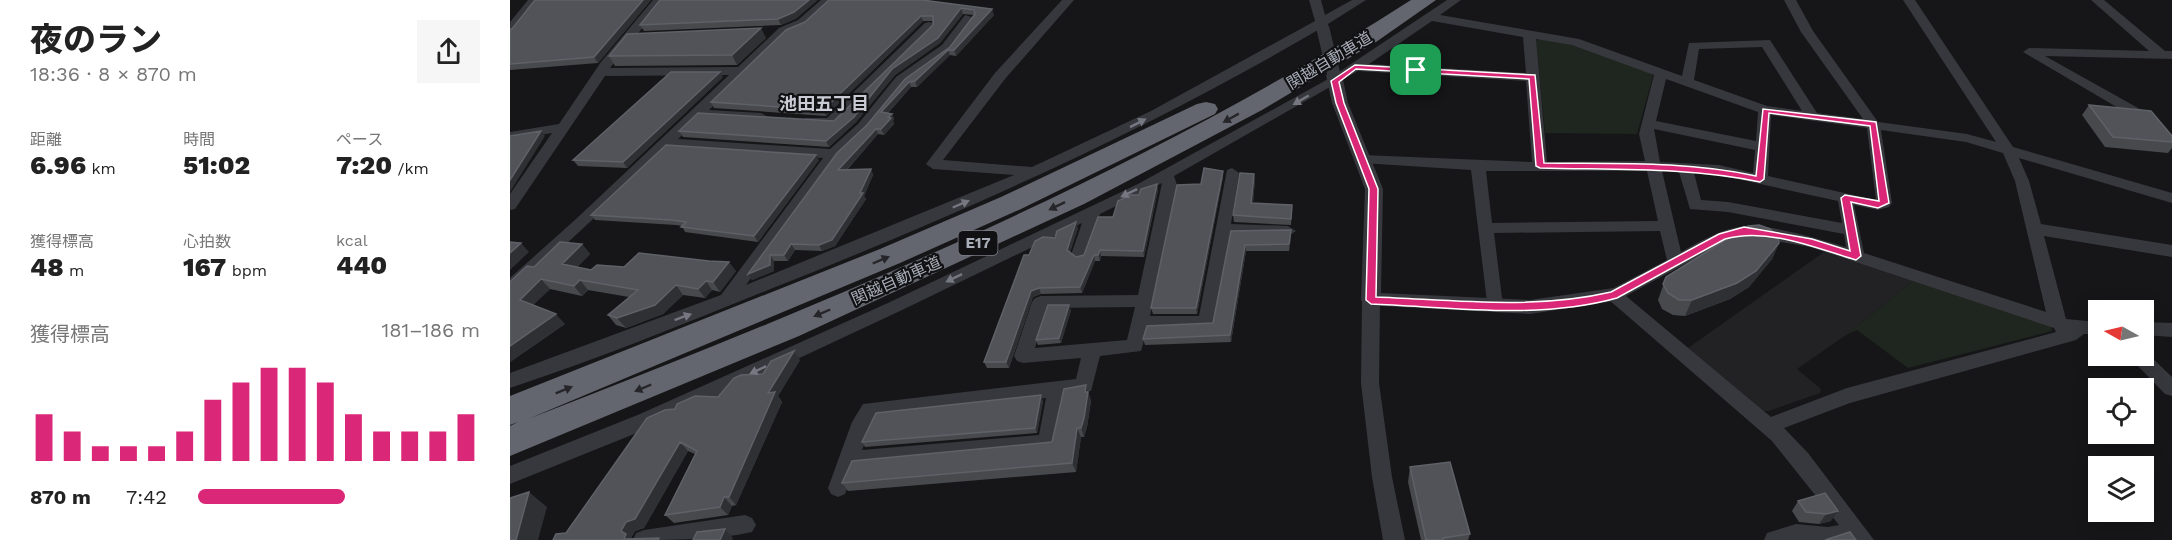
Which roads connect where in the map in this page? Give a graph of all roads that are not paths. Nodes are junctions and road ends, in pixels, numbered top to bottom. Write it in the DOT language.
graph roads {
  1 [pos="534,0"];
  2 [pos="659,0"];
  3 [pos="828,0"];
  4 [pos="1068,0"];
  5 [pos="1314,0"];
  6 [pos="1360,0"];
  7 [pos="1395,0"];
  8 [pos="1455,0"];
  9 [pos="1790,0"];
  10 [pos="1909,0"];
  11 [pos="2097,0"];
  12 [pos="1427,9"];
  13 [pos="969,18"];
  14 [pos="929,26"];
  15 [pos="1322,26"];
  16 [pos="510,30"];
  17 [pos="783,31"];
  18 [pos="759,32"];
  19 [pos="1529,34"];
  20 [pos="2167,55"];
  21 [pos="1355,67"];
  22 [pos="742,71"];
  23 [pos="604,72"];
  24 [pos="1661,73"];
  25 [pos="1532,77"];
  26 [pos="1334,78"];
  27 [pos="1687,82"];
  28 [pos="1766,111"];
  29 [pos="698,113"];
  30 [pos="1812,116"];
  31 [pos="2142,116"];
  32 [pos="780,118"];
  33 [pos="800,120"];
  34 [pos="1648,124"];
  35 [pos="1874,124"];
  36 [pos="564,127"];
  37 [pos="510,136"];
  38 [pos="666,142"];
  39 [pos="1763,147"];
  40 [pos="2009,151"];
  41 [pos="833,154"];
  42 [pos="1362,159"];
  43 [pos="1478,166"];
  44 [pos="1540,166"];
  45 [pos="1653,166"];
  46 [pos="1685,168"];
  47 [pos="1036,172"];
  48 [pos="1232,173"];
  49 [pos="1166,175"];
  50 [pos="1760,179"];
  51 [pos="1845,198"];
  52 [pos="2172,198"];
  53 [pos="510,205"];
  54 [pos="1094,210"];
  55 [pos="1666,226"];
  56 [pos="1485,228"];
  57 [pos="1222,229"];
  58 [pos="2036,229"];
  59 [pos="1851,230"];
  60 [pos="1288,231"];
  61 [pos="2172,251"];
  62 [pos="1079,255"];
  63 [pos="1856,256"];
  64 [pos="1675,261"];
  65 [pos="510,287"];
  66 [pos="1614,295"];
  67 [pos="1371,300"];
  68 [pos="726,301"];
  69 [pos="1145,301"];
  70 [pos="1494,306"];
  71 [pos="1140,322"];
  72 [pos="2088,328"];
  73 [pos="2063,329"];
  74 [pos="2154,329"];
  75 [pos="2172,330"];
  76 [pos="1092,350"];
  77 [pos="2149,366"];
  78 [pos="510,381"];
  79 [pos="1057,388"];
  80 [pos="2172,390"];
  81 [pos="510,411"];
  82 [pos="647,420"];
  83 [pos="1768,426"];
  84 [pos="510,441"];
  85 [pos="628,448"];
  86 [pos="848,460"];
  87 [pos="510,475"];
  88 [pos="838,488"];
  89 [pos="745,525"];
  90 [pos="1859,535"];
  91 [pos="690,536"];
  92 [pos="644,540"];
  93 [pos="1394,540"];
  94 [pos="1774,540"];
  1 -- 16 [label="street"];
  2 -- 23 [label="street"];
  3 -- 17 [label="street"];
  4 -- 47 [label="street"];
  5 -- 15 [label="street"];
  6 -- 15 [label="street"];
  81 -- 7 [label="highway, 関越自動車道 / E17, one-way"];
  8 -- 12 [label="street"];
  9 -- 35 [label="street"];
  10 -- 40 [label="street"];
  11 -- 20 [label="street"];
  12 -- 19 [label="street"];
  12 -- 21 [label="street"];
  12 -- 84 [label="highway, 関越自動車道 / E17, one-way"];
  13 -- 41 [label="street"];
  14 -- 33 [label="street"];
  15 -- 26 [label="street, bridge"];
  47 -- 15 [label="street, one-way"];
  17 -- 18 [label="street"];
  17 -- 22 [label="street"];
  19 -- 24 [label="street"];
  19 -- 25 [label="street"];
  20 -- 31 [label="street"];
  21 -- 25 [label="street"];
  21 -- 26 [label="street"];
  22 -- 23 [label="street"];
  22 -- 29 [label="street"];
  23 -- 36 [label="street"];
  24 -- 27 [label="street"];
  24 -- 34 [label="street"];
  25 -- 44 [label="street"];
  26 -- 42 [label="street"];
  26 -- 49 [label="street, one-way"];
  27 -- 28 [label="street"];
  27 -- 30 [label="street"];
  28 -- 30 [label="street"];
  28 -- 39 [label="street"];
  29 -- 32 [label="street"];
  29 -- 38 [label="street"];
  30 -- 35 [label="street"];
  34 -- 39 [label="street"];
  34 -- 45 [label="street"];
  35 -- 40 [label="street"];
  35 -- 51 [label="street"];
  36 -- 37 [label="street"];
  36 -- 53 [label="street"];
  38 -- 41 [label="street"];
  38 -- 65 [label="street"];
  39 -- 50 [label="street"];
  40 -- 52 [label="street"];
  40 -- 58 [label="street"];
  41 -- 68 [label="street"];
  42 -- 43 [label="street"];
  42 -- 67 [label="street"];
  43 -- 44 [label="street"];
  43 -- 56 [label="street"];
  44 -- 45 [label="street"];
  45 -- 46 [label="street"];
  45 -- 55 [label="street"];
  46 -- 50 [label="street"];
  46 -- 59 [label="street"];
  68 -- 47 [label="street, one-way"];
  48 -- 57 [label="street"];
  49 -- 54 [label="street, one-way"];
  49 -- 69 [label="street"];
  50 -- 51 [label="street"];
  51 -- 59 [label="street"];
  54 -- 62 [label="street"];
  54 -- 82 [label="street, one-way"];
  55 -- 56 [label="street"];
  55 -- 64 [label="street"];
  56 -- 70 [label="street"];
  57 -- 60 [label="street"];
  57 -- 71 [label="street"];
  58 -- 61 [label="street"];
  58 -- 73 [label="street"];
  59 -- 63 [label="street"];
  63 -- 64 [label="street"];
  63 -- 73 [label="street"];
  64 -- 66 [label="street"];
  66 -- 70 [label="street"];
  66 -- 83 [label="street"];
  67 -- 70 [label="street"];
  67 -- 93 [label="street"];
  78 -- 68 [label="street, one-way"];
  69 -- 71 [label="street"];
  69 -- 76 [label="street"];
  71 -- 76 [label="street"];
  72 -- 73 [label="street"];
  73 -- 83 [label="street"];
  74 -- 75 [label="street"];
  76 -- 79 [label="street"];
  77 -- 80 [label="street"];
  79 -- 86 [label="street"];
  79 -- 86 [label="street"];
  82 -- 85 [label="street"];
  82 -- 87 [label="street"];
  83 -- 90 [label="street"];
  86 -- 88 [label="street"];
  89 -- 91 [label="street"];
  90 -- 94 [label="street"];
  91 -- 92 [label="street"];
}
